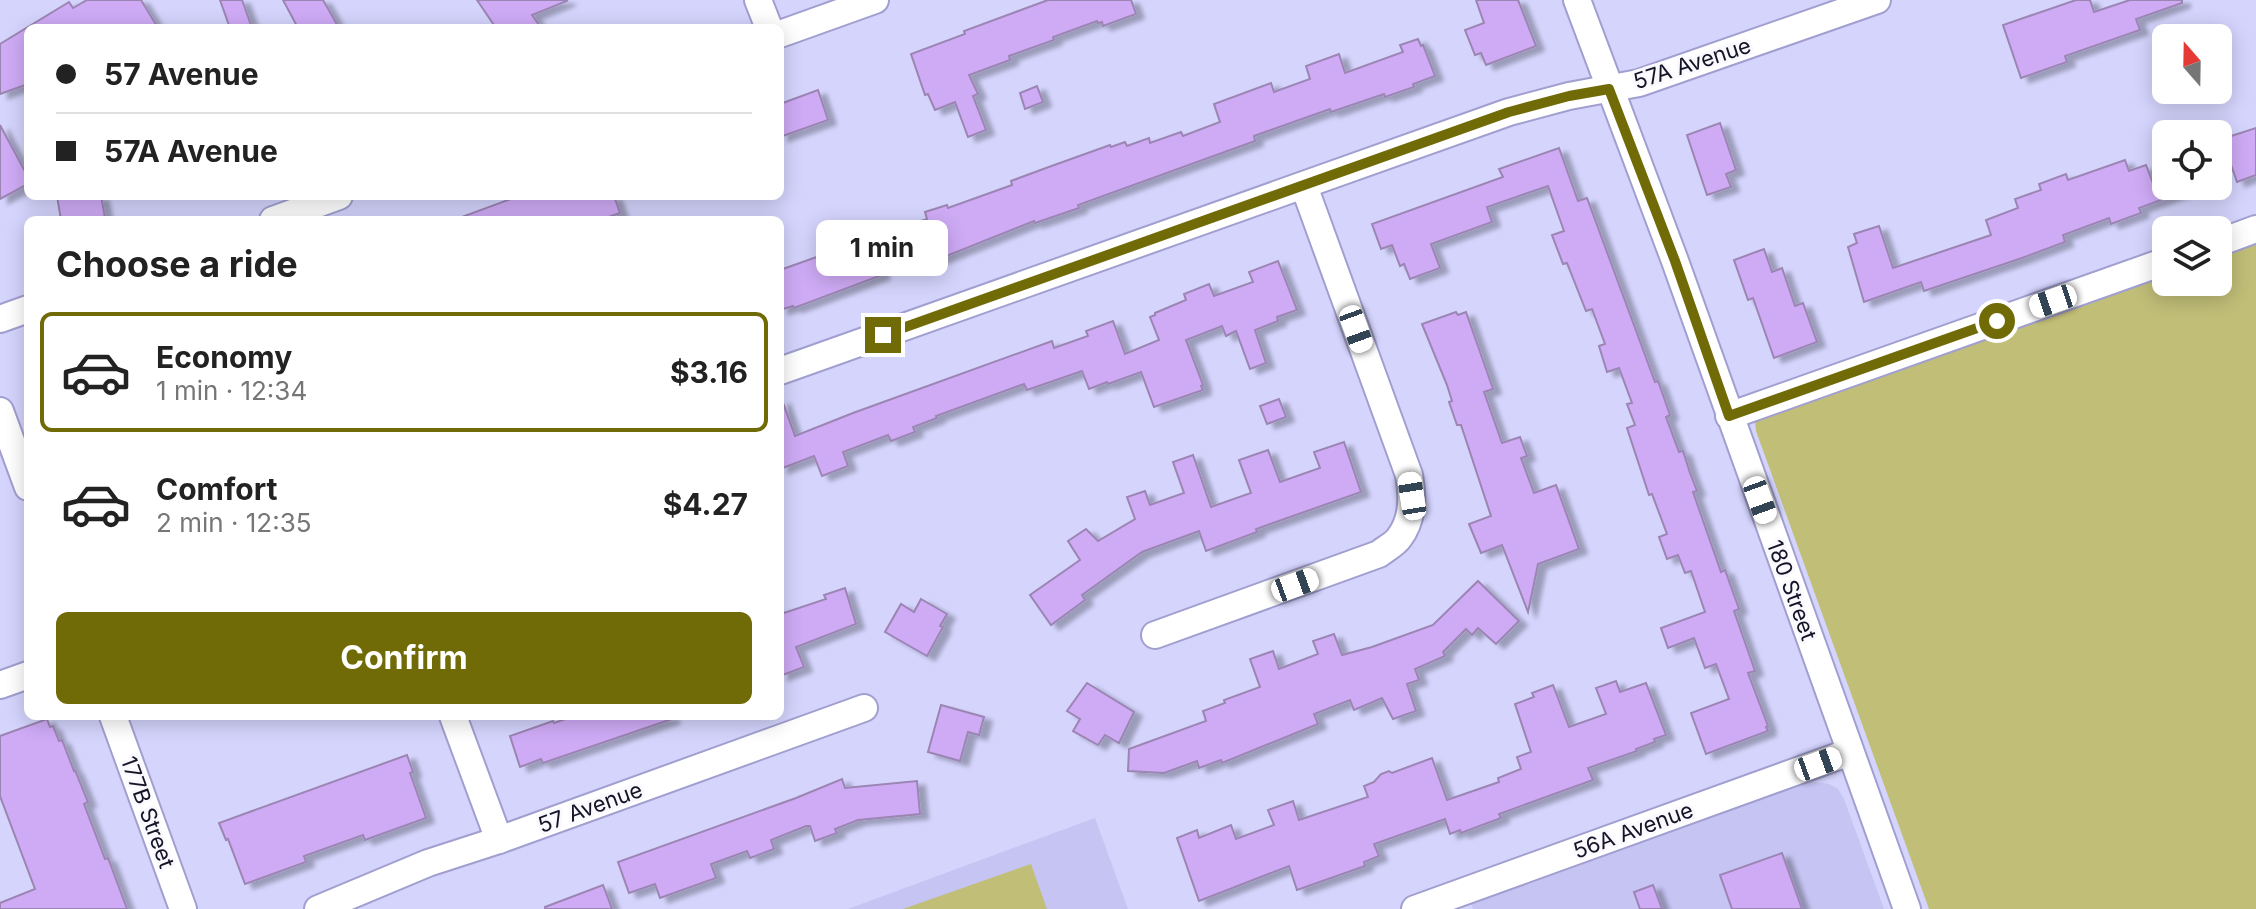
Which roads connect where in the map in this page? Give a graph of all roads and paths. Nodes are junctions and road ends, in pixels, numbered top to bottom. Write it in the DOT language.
graph roads {
  1 [pos="758,0"];
  2 [pos="875,0"];
  3 [pos="1577,0"];
  4 [pos="1877,0"];
  5 [pos="767,24"];
  6 [pos="784,33"];
  7 [pos="1609,89"];
  8 [pos="1304,186"];
  9 [pos="328,200"];
  10 [pos="284,216"];
  11 [pos="2256,229"];
  12 [pos="2232,238"];
  13 [pos="2152,266"];
  14 [pos="24,310"];
  15 [pos="0,319"];
  16 [pos="784,370"];
  17 [pos="0,411"];
  18 [pos="1729,416"];
  19 [pos="24,476"];
  20 [pos="1155,635"];
  21 [pos="24,676"];
  22 [pos="0,685"];
  23 [pos="864,708"];
  24 [pos="114,720"];
  25 [pos="454,720"];
  26 [pos="1850,752"];
  27 [pos="499,840"];
  28 [pos="183,909"];
  29 [pos="318,909"];
  30 [pos="1415,909"];
  31 [pos="1907,909"];
  1 -- 5 [label="street"];
  2 -- 6 [label="street"];
  3 -- 7 [label="street, 180 Street"];
  4 -- 7 [label="street, 57A Avenue"];
  7 -- 8 [label="street, 57A Avenue"];
  7 -- 18 [label="street, 180 Street"];
  8 -- 16 [label="street, 57A Avenue"];
  8 -- 20 [label="street"];
  9 -- 10 [label="street"];
  11 -- 12 [label="street"];
  13 -- 18 [label="street"];
  14 -- 15 [label="street"];
  17 -- 19 [label="street"];
  18 -- 26 [label="street, 180 Street"];
  21 -- 22 [label="street"];
  23 -- 27 [label="street, 57 Avenue"];
  24 -- 28 [label="street, 177B Street"];
  25 -- 27 [label="street"];
  26 -- 30 [label="street, 56A Avenue"];
  26 -- 31 [label="street, 180 Street"];
  27 -- 29 [label="street, 57 Avenue"];
}
